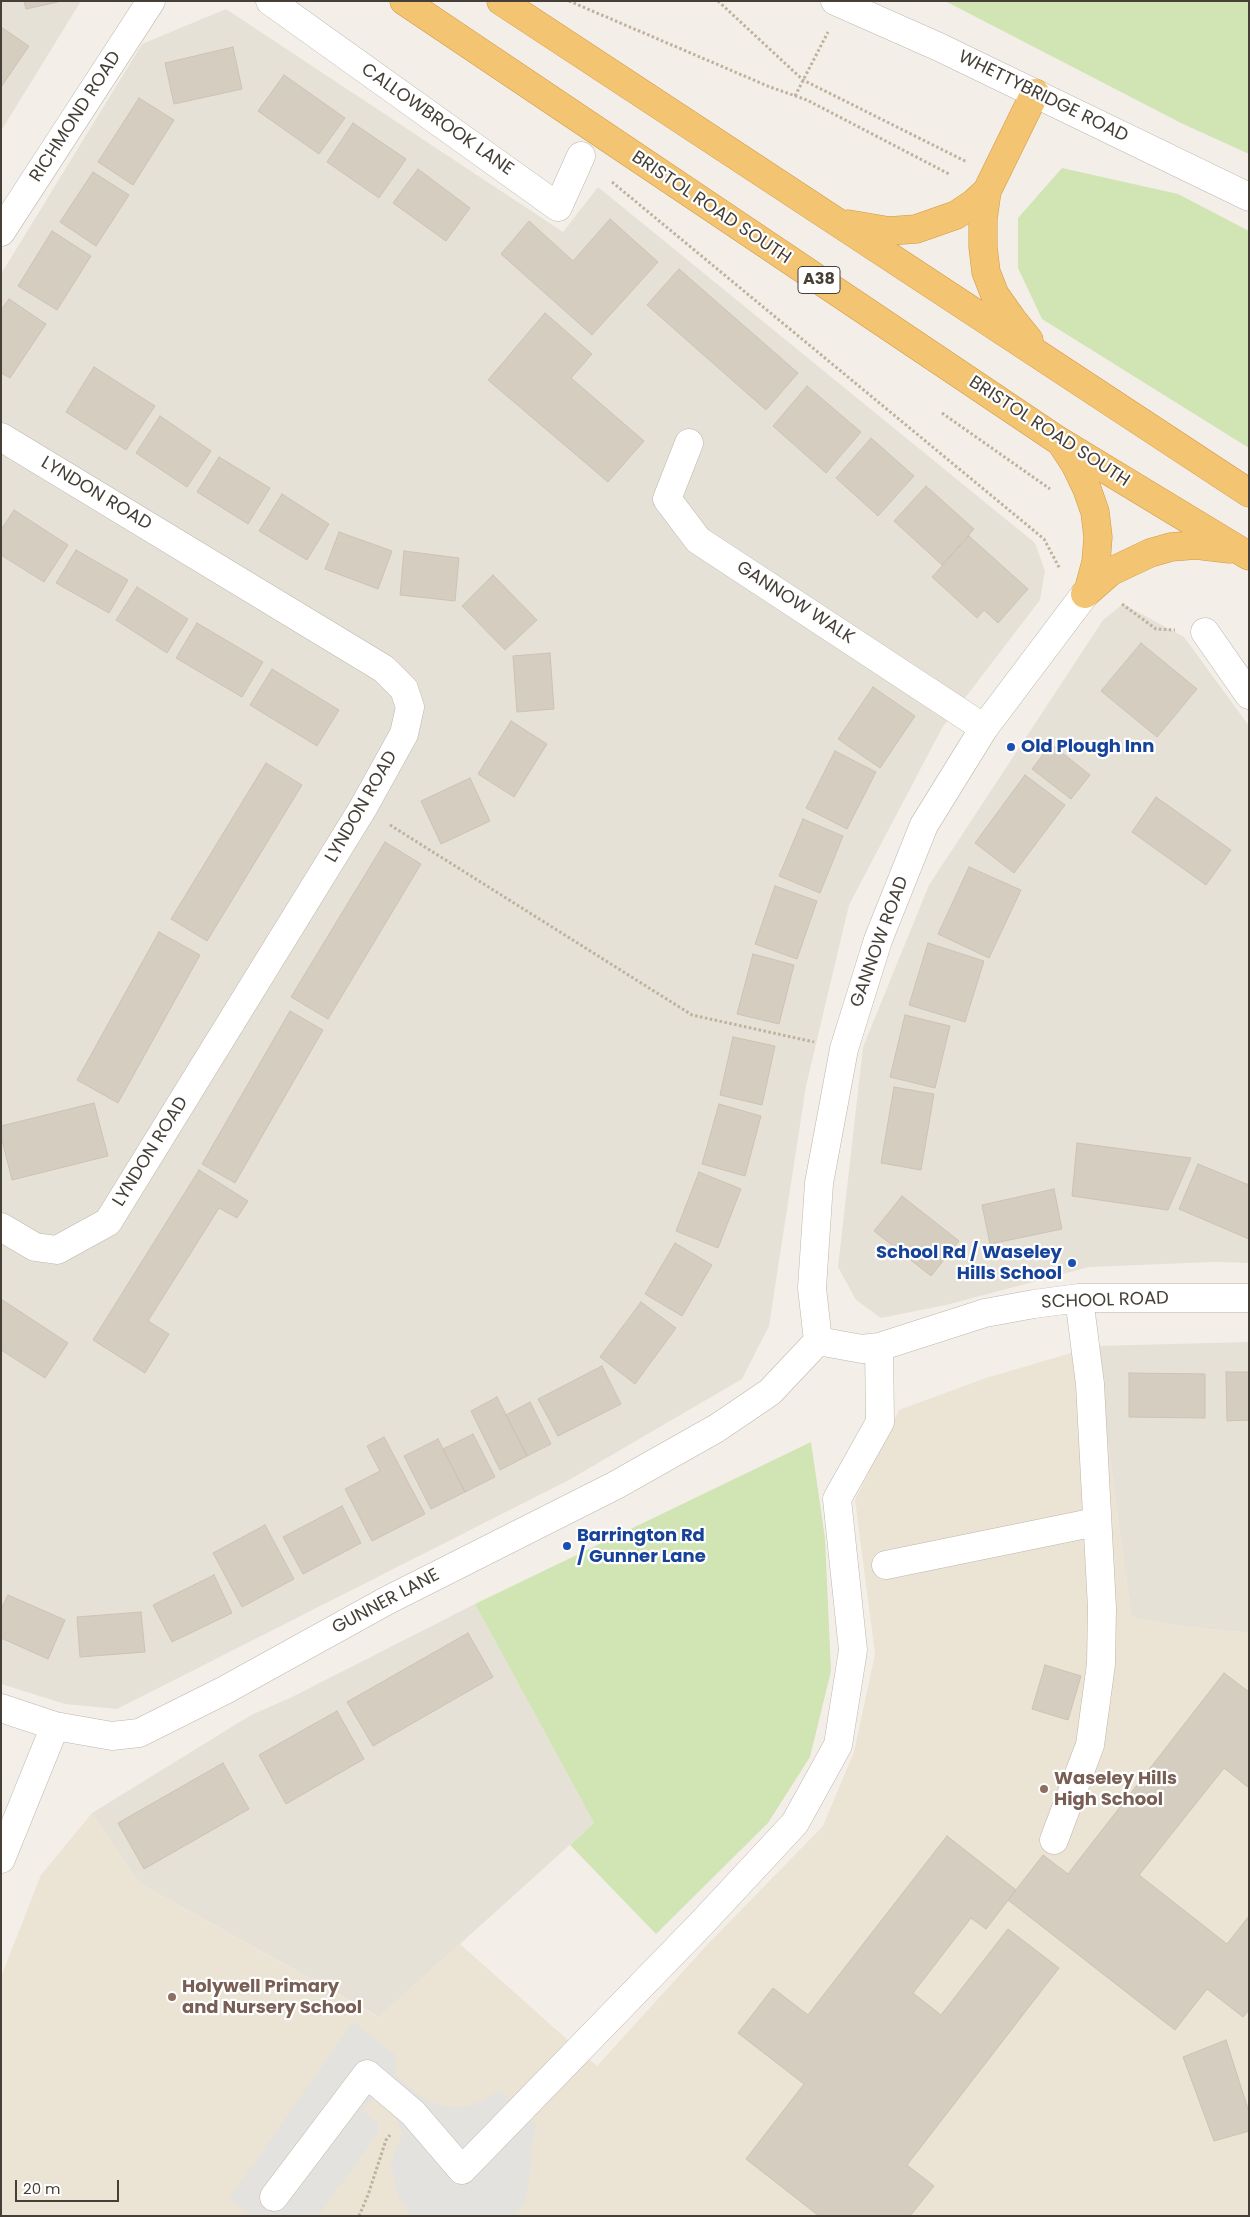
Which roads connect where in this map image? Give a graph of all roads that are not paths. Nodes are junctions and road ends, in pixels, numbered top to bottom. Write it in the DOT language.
graph roads {
  1 [pos="151,1"];
  2 [pos="270,1"];
  3 [pos="404,1"];
  4 [pos="501,1"];
  5 [pos="838,2"];
  6 [pos="1035,93"];
  7 [pos="581,156"];
  8 [pos="991,183"];
  9 [pos="1249,197"];
  10 [pos="830,218"];
  11 [pos="1,232"];
  12 [pos="1054,366"];
  13 [pos="1,437"];
  14 [pos="1059,440"];
  15 [pos="689,443"];
  16 [pos="1249,492"];
  17 [pos="1244,554"];
  18 [pos="1087,591"];
  19 [pos="1205,632"];
  20 [pos="1249,695"];
  21 [pos="984,728"];
  22 [pos="1,1227"];
  23 [pos="1080,1298"];
  24 [pos="1249,1298"];
  25 [pos="818,1341"];
  26 [pos="879,1347"];
  27 [pos="1096,1522"];
  28 [pos="886,1565"];
  29 [pos="1,1708"];
  30 [pos="55,1726"];
  31 [pos="1054,1840"];
  32 [pos="1,1858"];
  33 [pos="274,2197"];
  1 -- 11 [label="street, RICHMOND ROAD"];
  2 -- 7 [label="street, CALLOWBROOK LANE"];
  3 -- 14 [label="highway, BRISTOL ROAD SOUTH / A38"];
  4 -- 10 [label="highway"];
  5 -- 6 [label="street, WHETTYBRIDGE ROAD"];
  6 -- 8 [label="highway"];
  6 -- 9 [label="street, WHETTYBRIDGE ROAD"];
  8 -- 10 [label="highway"];
  8 -- 12 [label="highway"];
  10 -- 12 [label="highway"];
  12 -- 16 [label="highway"];
  13 -- 22 [label="street, LYNDON ROAD"];
  14 -- 17 [label="highway, BRISTOL ROAD SOUTH / A38"];
  14 -- 18 [label="highway"];
  15 -- 21 [label="street, GANNOW WALK"];
  17 -- 18 [label="highway"];
  18 -- 21 [label="street, GANNOW ROAD"];
  19 -- 20 [label="street"];
  21 -- 25 [label="street, GANNOW ROAD"];
  23 -- 24 [label="street, SCHOOL ROAD"];
  23 -- 26 [label="street, SCHOOL ROAD"];
  23 -- 27 [label="street"];
  25 -- 26 [label="street, SCHOOL ROAD"];
  25 -- 30 [label="street, GUNNER LANE"];
  26 -- 33 [label="street"];
  27 -- 28 [label="street"];
  27 -- 31 [label="street"];
  29 -- 30 [label="street, GUNNER LANE"];
  30 -- 32 [label="street"];
}
